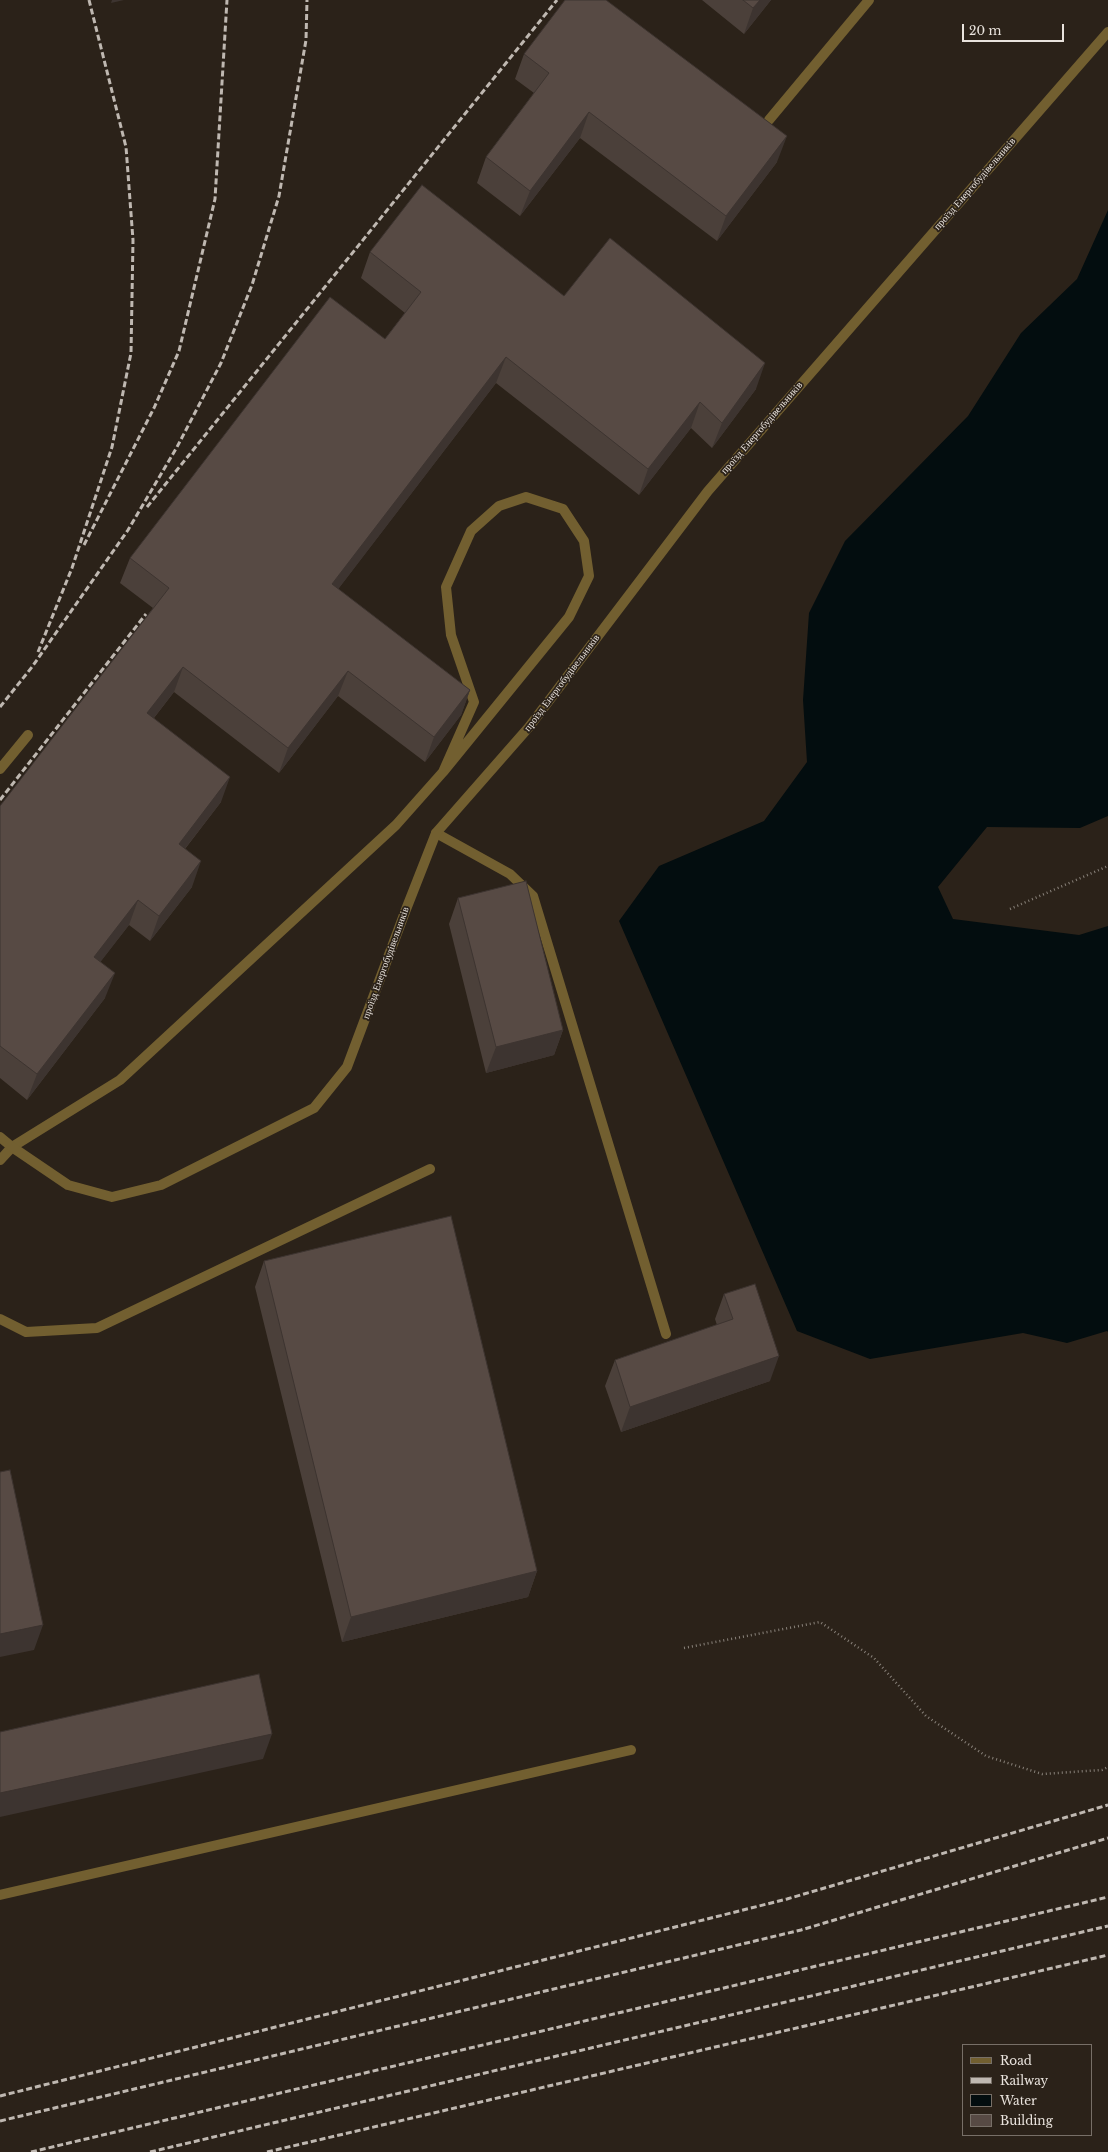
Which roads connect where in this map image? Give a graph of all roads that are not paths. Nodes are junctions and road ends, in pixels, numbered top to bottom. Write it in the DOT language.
graph roads {
  1 [pos="869,0"];
  2 [pos="1108,32"];
  3 [pos="769,120"];
  4 [pos="28,735"];
  5 [pos="0,769"];
  6 [pos="443,772"];
  7 [pos="436,833"];
  8 [pos="0,1137"];
  9 [pos="12,1147"];
  10 [pos="0,1160"];
  11 [pos="430,1169"];
  12 [pos="0,1319"];
  13 [pos="666,1334"];
  14 [pos="631,1750"];
  15 [pos="0,1895"];
  1 -- 3 [label="street"];
  2 -- 7 [label="street, проїзд Енергобудівельників"];
  4 -- 5 [label="street"];
  6 -- 6 [label="street"];
  6 -- 9 [label="street"];
  7 -- 9 [label="street, проїзд Енергобудівельників"];
  7 -- 13 [label="street"];
  8 -- 9 [label="street, проїзд Енергобудівельників"];
  9 -- 10 [label="street"];
  11 -- 12 [label="street"];
  14 -- 15 [label="street"];
}
